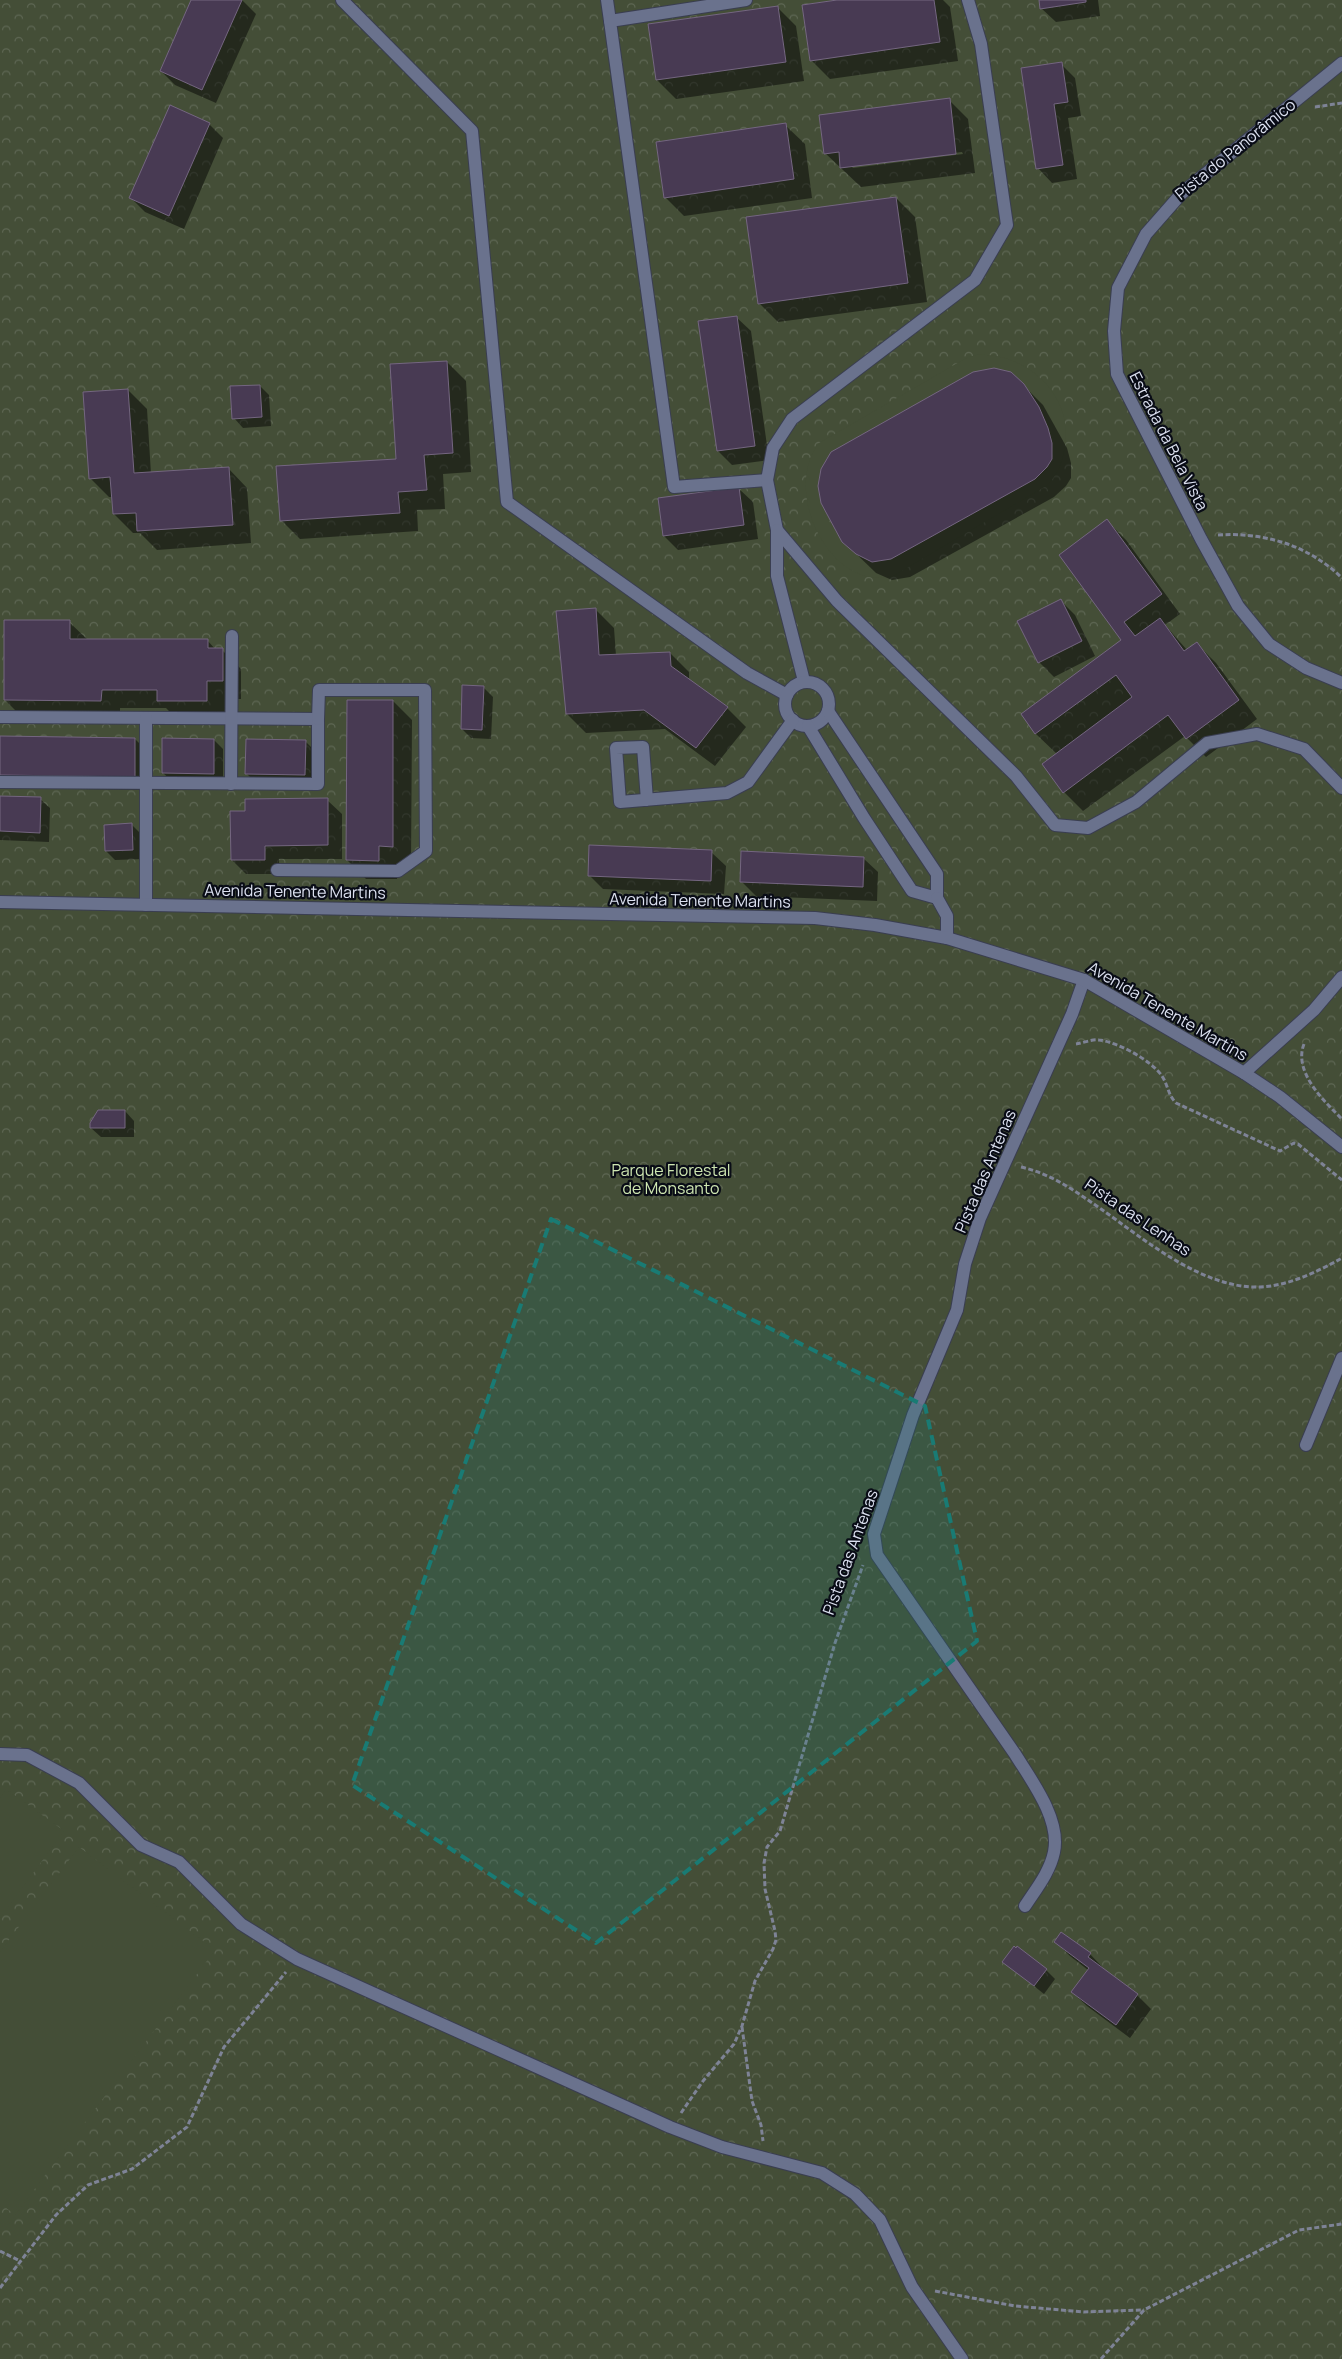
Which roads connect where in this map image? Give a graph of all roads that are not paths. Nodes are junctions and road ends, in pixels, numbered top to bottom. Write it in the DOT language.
graph roads {
  1 [pos="342,0"];
  2 [pos="607,0"];
  3 [pos="746,0"];
  4 [pos="968,0"];
  5 [pos="610,21"];
  6 [pos="1342,63"];
  7 [pos="767,480"];
  8 [pos="777,530"];
  9 [pos="232,636"];
  10 [pos="804,681"];
  11 [pos="1342,682"];
  12 [pos="787,695"];
  13 [pos="828,711"];
  14 [pos="0,718"];
  15 [pos="146,718"];
  16 [pos="231,719"];
  17 [pos="318,719"];
  18 [pos="793,720"];
  19 [pos="808,726"];
  20 [pos="0,782"];
  21 [pos="146,783"];
  22 [pos="231,784"];
  23 [pos="1342,788"];
  24 [pos="647,800"];
  25 [pos="277,870"];
  26 [pos="937,898"];
  27 [pos="0,902"];
  28 [pos="146,905"];
  29 [pos="947,938"];
  30 [pos="1342,977"];
  31 [pos="1084,980"];
  32 [pos="1244,1073"];
  33 [pos="1342,1147"];
  34 [pos="1342,1358"];
  35 [pos="1306,1445"];
  36 [pos="0,1754"];
  37 [pos="1025,1906"];
  38 [pos="962,2359"];
  1 -- 12 [label="street"];
  2 -- 5 [label="street"];
  3 -- 5 [label="street"];
  4 -- 7 [label="street"];
  5 -- 7 [label="street"];
  6 -- 11 [label="street, Estrada da Bela Vista"];
  7 -- 8 [label="street"];
  8 -- 10 [label="street"];
  8 -- 23 [label="street"];
  9 -- 16 [label="street"];
  10 -- 12 [label="street"];
  10 -- 13 [label="street"];
  12 -- 18 [label="street"];
  13 -- 19 [label="street"];
  13 -- 26 [label="street"];
  14 -- 15 [label="street"];
  15 -- 16 [label="street"];
  15 -- 21 [label="street"];
  16 -- 17 [label="street"];
  16 -- 22 [label="street"];
  17 -- 22 [label="street"];
  17 -- 25 [label="street"];
  18 -- 19 [label="street"];
  18 -- 24 [label="street"];
  19 -- 26 [label="street"];
  20 -- 21 [label="street"];
  21 -- 22 [label="street"];
  21 -- 28 [label="street"];
  24 -- 24 [label="street"];
  26 -- 29 [label="street"];
  27 -- 28 [label="street, Avenida Tenente Martins"];
  28 -- 29 [label="street, Avenida Tenente Martins"];
  29 -- 31 [label="street, Avenida Tenente Martins"];
  30 -- 32 [label="street"];
  31 -- 32 [label="street, Avenida Tenente Martins"];
  31 -- 37 [label="street, Pista das Antenas"];
  32 -- 33 [label="street, Avenida Tenente Martins"];
  34 -- 35 [label="street"];
  36 -- 38 [label="street"];
}
